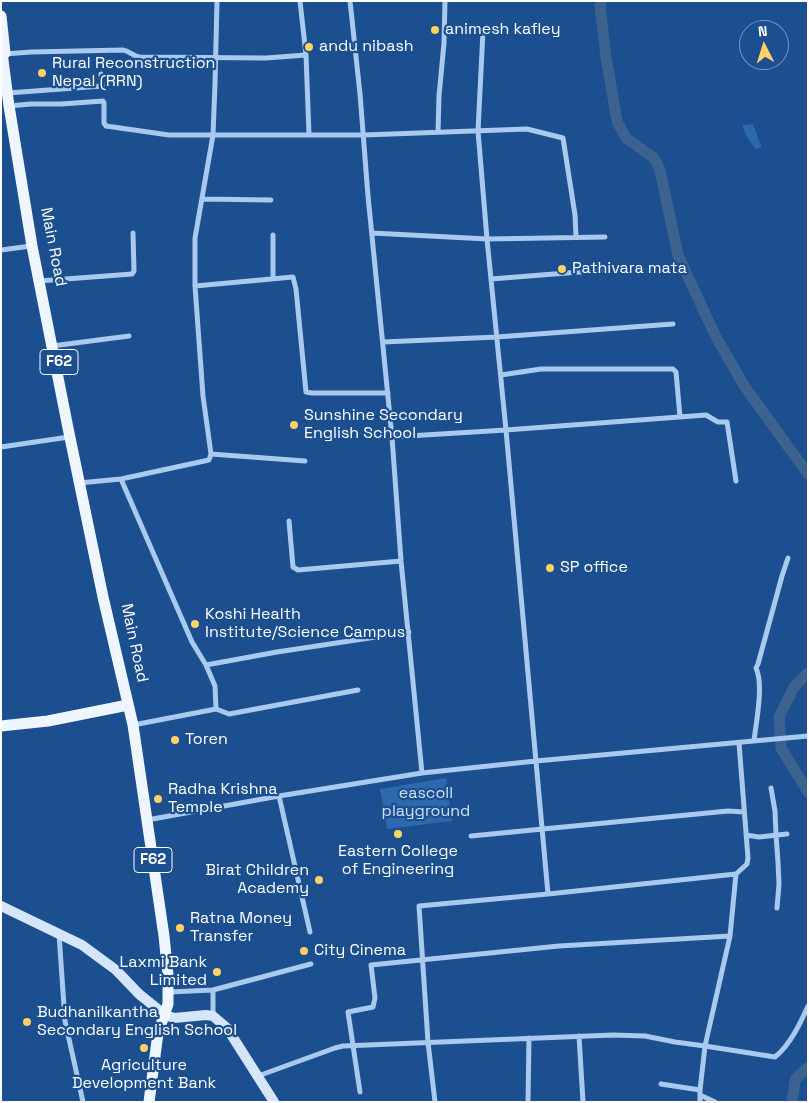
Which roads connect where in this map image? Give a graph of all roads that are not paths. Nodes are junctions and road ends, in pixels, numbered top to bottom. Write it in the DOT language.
graph roads {
  1 [pos="217,1"];
  2 [pos="300,1"];
  3 [pos="350,1"];
  4 [pos="445,1"];
  5 [pos="1,16"];
  6 [pos="483,31"];
  7 [pos="3,51"];
  8 [pos="306,55"];
  9 [pos="216,56"];
  10 [pos="101,74"];
  11 [pos="9,93"];
  12 [pos="10,106"];
  13 [pos="478,131"];
  14 [pos="438,132"];
  15 [pos="309,134"];
  16 [pos="213,135"];
  17 [pos="364,135"];
  18 [pos="202,199"];
  19 [pos="271,200"];
  20 [pos="133,233"];
  21 [pos="372,233"];
  22 [pos="273,235"];
  23 [pos="576,237"];
  24 [pos="605,237"];
  25 [pos="487,239"];
  26 [pos="32,246"];
  27 [pos="1,250"];
  28 [pos="630,268"];
  29 [pos="273,278"];
  30 [pos="491,279"];
  31 [pos="41,281"];
  32 [pos="195,286"];
  33 [pos="673,324"];
  34 [pos="129,336"];
  35 [pos="497,337"];
  36 [pos="383,342"];
  37 [pos="54,346"];
  38 [pos="501,375"];
  39 [pos="388,393"];
  40 [pos="680,417"];
  41 [pos="506,430"];
  42 [pos="70,437"];
  43 [pos="392,437"];
  44 [pos="1,447"];
  45 [pos="211,454"];
  46 [pos="305,461"];
  47 [pos="121,479"];
  48 [pos="736,481"];
  49 [pos="80,483"];
  50 [pos="289,521"];
  51 [pos="788,558"];
  52 [pos="402,561"];
  53 [pos="408,632"];
  54 [pos="206,665"];
  55 [pos="358,690"];
  56 [pos="128,705"];
  57 [pos="216,709"];
  58 [pos="133,725"];
  59 [pos="1,726"];
  60 [pos="808,736"];
  61 [pos="754,741"];
  62 [pos="738,743"];
  63 [pos="536,760"];
  64 [pos="422,773"];
  65 [pos="771,788"];
  66 [pos="279,796"];
  67 [pos="744,812"];
  68 [pos="147,820"];
  69 [pos="543,829"];
  70 [pos="787,834"];
  71 [pos="746,835"];
  72 [pos="776,835"];
  73 [pos="471,836"];
  74 [pos="736,874"];
  75 [pos="548,894"];
  76 [pos="1,906"];
  77 [pos="777,908"];
  78 [pos="310,932"];
  79 [pos="59,933"];
  80 [pos="730,936"];
  81 [pos="423,961"];
  82 [pos="311,964"];
  83 [pos="213,990"];
  84 [pos="168,992"];
  85 [pos="808,1006"];
  86 [pos="165,1015"];
  87 [pos="213,1016"];
  88 [pos="579,1036"];
  89 [pos="529,1038"];
  90 [pos="428,1042"];
  91 [pos="354,1045"];
  92 [pos="705,1046"];
  93 [pos="258,1076"];
  94 [pos="661,1084"];
  95 [pos="360,1092"];
  96 [pos="700,1093"];
  97 [pos="83,1102"];
  98 [pos="149,1102"];
  99 [pos="274,1102"];
  100 [pos="435,1102"];
  101 [pos="528,1102"];
  102 [pos="583,1102"];
  103 [pos="700,1102"];
  104 [pos="715,1102"];
  1 -- 9 [label="street"];
  2 -- 8 [label="street"];
  3 -- 17 [label="street"];
  4 -- 14 [label="street"];
  5 -- 7 [label="main road, Main Road / F62"];
  6 -- 13 [label="street"];
  7 -- 9 [label="street"];
  7 -- 11 [label="main road, Main Road / F62"];
  8 -- 9 [label="street"];
  8 -- 15 [label="street"];
  9 -- 16 [label="street"];
  10 -- 11 [label="street"];
  11 -- 12 [label="main road, Main Road / F62"];
  12 -- 16 [label="street"];
  12 -- 26 [label="main road, Main Road / F62"];
  12 -- 31 [label="main road, Main Road / F62"];
  13 -- 14 [label="street"];
  13 -- 23 [label="street"];
  13 -- 25 [label="street"];
  14 -- 17 [label="street"];
  15 -- 16 [label="street"];
  15 -- 17 [label="street"];
  16 -- 18 [label="street"];
  17 -- 21 [label="street"];
  18 -- 19 [label="street"];
  18 -- 32 [label="street"];
  20 -- 31 [label="street"];
  21 -- 25 [label="street"];
  21 -- 36 [label="street"];
  22 -- 29 [label="street"];
  23 -- 24 [label="street"];
  23 -- 25 [label="street"];
  25 -- 30 [label="street"];
  26 -- 27 [label="street"];
  26 -- 31 [label="main road, Main Road / F62"];
  28 -- 30 [label="street"];
  29 -- 32 [label="street"];
  29 -- 39 [label="street"];
  30 -- 35 [label="street"];
  31 -- 37 [label="main road, Main Road / F62"];
  32 -- 45 [label="street"];
  33 -- 35 [label="street"];
  34 -- 37 [label="street"];
  35 -- 36 [label="street"];
  35 -- 38 [label="street"];
  36 -- 39 [label="street"];
  37 -- 42 [label="main road, Main Road / F62"];
  37 -- 49 [label="main road, Main Road / F62"];
  38 -- 40 [label="street"];
  38 -- 41 [label="street"];
  39 -- 43 [label="street"];
  40 -- 41 [label="street"];
  40 -- 48 [label="street"];
  41 -- 43 [label="street"];
  41 -- 63 [label="street"];
  42 -- 44 [label="street"];
  42 -- 49 [label="main road, Main Road / F62"];
  43 -- 52 [label="street"];
  45 -- 46 [label="street"];
  45 -- 47 [label="street"];
  47 -- 49 [label="street"];
  47 -- 54 [label="street"];
  49 -- 56 [label="main road, Main Road / F62"];
  50 -- 52 [label="street"];
  51 -- 61 [label="street"];
  52 -- 53 [label="street"];
  53 -- 54 [label="street"];
  53 -- 64 [label="street"];
  54 -- 57 [label="street"];
  55 -- 57 [label="street"];
  56 -- 58 [label="main road, F62"];
  56 -- 59 [label="main road"];
  57 -- 58 [label="street"];
  58 -- 68 [label="main road, F62"];
  60 -- 61 [label="street"];
  61 -- 62 [label="street"];
  62 -- 63 [label="street"];
  62 -- 67 [label="street"];
  63 -- 64 [label="street"];
  63 -- 69 [label="street"];
  64 -- 66 [label="street"];
  65 -- 72 [label="street"];
  66 -- 68 [label="street"];
  66 -- 78 [label="street"];
  67 -- 69 [label="street"];
  67 -- 71 [label="street"];
  68 -- 84 [label="main road, F62"];
  69 -- 73 [label="street"];
  69 -- 75 [label="street"];
  70 -- 72 [label="street"];
  71 -- 72 [label="street"];
  71 -- 74 [label="street"];
  72 -- 77 [label="street"];
  74 -- 75 [label="street"];
  74 -- 80 [label="street"];
  75 -- 81 [label="street"];
  76 -- 79 [label="main road"];
  79 -- 86 [label="main road"];
  79 -- 97 [label="street"];
  80 -- 81 [label="street"];
  80 -- 92 [label="street"];
  81 -- 90 [label="street"];
  81 -- 91 [label="street"];
  82 -- 83 [label="street"];
  83 -- 84 [label="street"];
  83 -- 87 [label="street"];
  84 -- 86 [label="main road, F62"];
  85 -- 92 [label="street"];
  86 -- 87 [label="main road"];
  86 -- 98 [label="main road, F62"];
  87 -- 93 [label="main road"];
  88 -- 89 [label="street"];
  88 -- 92 [label="street"];
  88 -- 102 [label="street"];
  89 -- 90 [label="street"];
  89 -- 101 [label="street"];
  90 -- 91 [label="street"];
  90 -- 100 [label="street"];
  91 -- 93 [label="street"];
  91 -- 95 [label="street"];
  92 -- 96 [label="street"];
  93 -- 99 [label="main road"];
  94 -- 96 [label="street"];
  96 -- 103 [label="street"];
  96 -- 104 [label="street"];
}
